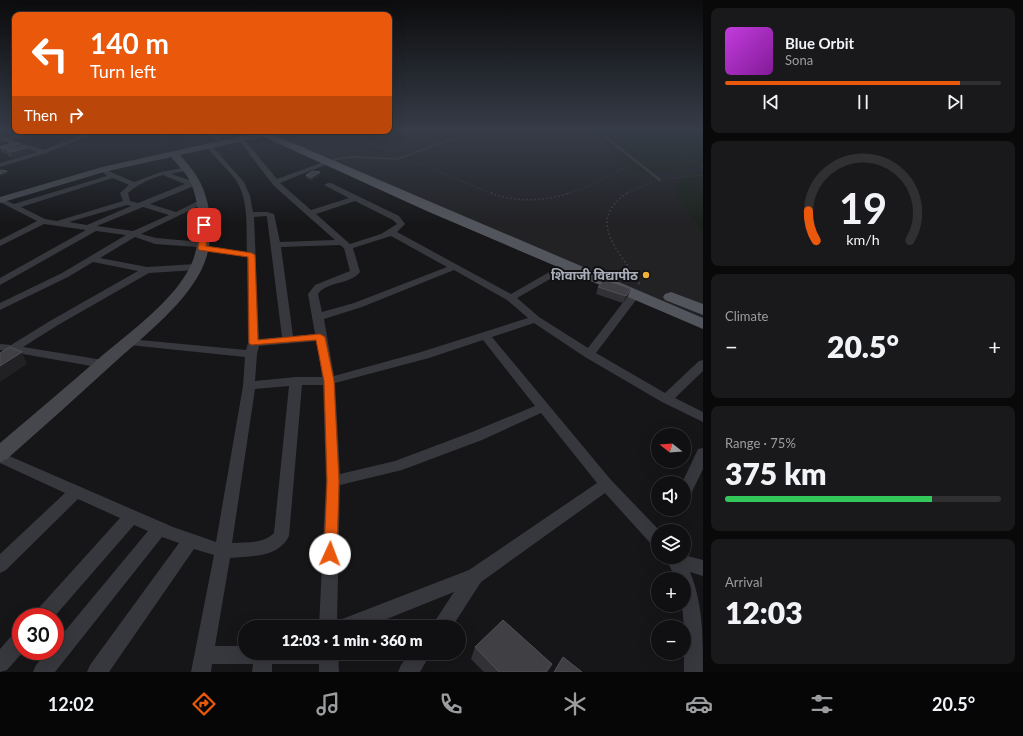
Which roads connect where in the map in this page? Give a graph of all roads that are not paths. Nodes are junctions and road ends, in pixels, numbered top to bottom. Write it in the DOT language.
graph roads {
  1 [pos="132,161"];
  2 [pos="140,161"];
  3 [pos="179,161"];
  4 [pos="222,161"];
  5 [pos="259,161"];
  6 [pos="331,161"];
  7 [pos="332,161"];
  8 [pos="636,161"];
  9 [pos="9,162"];
  10 [pos="0,165"];
  11 [pos="186,169"];
  12 [pos="102,170"];
  13 [pos="163,173"];
  14 [pos="113,176"];
  15 [pos="660,180"];
  16 [pos="193,182"];
  17 [pos="276,182"];
  18 [pos="134,184"];
  19 [pos="328,184"];
  20 [pos="2,196"];
  21 [pos="356,198"];
  22 [pos="126,202"];
  23 [pos="201,203"];
  24 [pos="140,205"];
  25 [pos="15,206"];
  26 [pos="311,213"];
  27 [pos="175,214"];
  28 [pos="250,215"];
  29 [pos="43,221"];
  30 [pos="56,223"];
  31 [pos="92,228"];
  32 [pos="390,232"];
  33 [pos="134,234"];
  34 [pos="0,243"];
  35 [pos="346,244"];
  36 [pos="276,245"];
  37 [pos="202,246"];
  38 [pos="252,255"];
  39 [pos="92,259"];
  40 [pos="568,265"];
  41 [pos="196,267"];
  42 [pos="454,267"];
  43 [pos="147,270"];
  44 [pos="0,282"];
  45 [pos="637,289"];
  46 [pos="511,298"];
  47 [pos="0,307"];
  48 [pos="703,310"];
  49 [pos="318,317"];
  50 [pos="535,319"];
  51 [pos="703,324"];
  52 [pos="486,336"];
  53 [pos="320,337"];
  54 [pos="288,340"];
  55 [pos="128,342"];
  56 [pos="0,347"];
  57 [pos="252,348"];
  58 [pos="13,349"];
  59 [pos="589,354"];
  60 [pos="102,364"];
  61 [pos="703,364"];
  62 [pos="296,381"];
  63 [pos="329,381"];
  64 [pos="249,386"];
  65 [pos="666,399"];
  66 [pos="544,406"];
  67 [pos="703,417"];
  68 [pos="703,452"];
  69 [pos="0,455"];
  70 [pos="691,479"];
  71 [pos="333,481"];
  72 [pos="606,484"];
  73 [pos="76,491"];
  74 [pos="132,516"];
  75 [pos="160,528"];
  76 [pos="651,532"];
  77 [pos="191,540"];
  78 [pos="223,551"];
  79 [pos="677,564"];
  80 [pos="691,564"];
  81 [pos="0,565"];
  82 [pos="703,568"];
  83 [pos="475,576"];
  84 [pos="50,608"];
  85 [pos="328,620"];
  86 [pos="362,620"];
  87 [pos="446,620"];
  88 [pos="12,650"];
  89 [pos="329,660"];
  90 [pos="417,660"];
  91 [pos="202,663"];
  92 [pos="262,663"];
  93 [pos="0,664"];
  94 [pos="43,672"];
  95 [pos="97,672"];
  96 [pos="408,672"];
  97 [pos="694,672"];
  1 -- 20 [label="main road"];
  2 -- 12 [label="main road"];
  3 -- 11 [label="main road"];
  4 -- 28 [label="street"];
  5 -- 17 [label="street"];
  6 -- 17 [label="street"];
  7 -- 40 [label="main road"];
  7 -- 45 [label="main road"];
  8 -- 15 [label="lane"];
  9 -- 10 [label="street"];
  11 -- 13 [label="street"];
  11 -- 16 [label="main road"];
  12 -- 14 [label="street"];
  12 -- 20 [label="main road"];
  13 -- 16 [label="street"];
  13 -- 18 [label="street"];
  14 -- 18 [label="street"];
  14 -- 25 [label="street"];
  16 -- 23 [label="main road"];
  16 -- 24 [label="street"];
  17 -- 26 [label="street"];
  18 -- 22 [label="street"];
  19 -- 21 [label="street"];
  20 -- 25 [label="street"];
  21 -- 26 [label="street"];
  21 -- 32 [label="street"];
  22 -- 24 [label="street"];
  22 -- 30 [label="street"];
  23 -- 27 [label="street"];
  23 -- 37 [label="main road"];
  24 -- 27 [label="street"];
  24 -- 31 [label="street"];
  25 -- 29 [label="street"];
  26 -- 35 [label="street"];
  27 -- 33 [label="street"];
  28 -- 36 [label="street"];
  28 -- 38 [label="street"];
  29 -- 30 [label="street"];
  29 -- 34 [label="street"];
  30 -- 31 [label="street"];
  31 -- 33 [label="street"];
  31 -- 44 [label="street"];
  32 -- 35 [label="street"];
  32 -- 42 [label="street"];
  33 -- 37 [label="street"];
  33 -- 39 [label="street"];
  35 -- 36 [label="street"];
  35 -- 49 [label="street"];
  36 -- 54 [label="street"];
  37 -- 38 [label="street"];
  37 -- 41 [label="main road"];
  38 -- 57 [label="street"];
  39 -- 43 [label="street"];
  39 -- 47 [label="street"];
  40 -- 45 [label="main road"];
  40 -- 46 [label="street"];
  41 -- 43 [label="street"];
  41 -- 55 [label="main road"];
  42 -- 46 [label="street"];
  42 -- 49 [label="street"];
  43 -- 58 [label="street"];
  45 -- 48 [label="main road"];
  45 -- 51 [label="main road"];
  45 -- 59 [label="street"];
  46 -- 50 [label="street"];
  49 -- 53 [label="street"];
  50 -- 52 [label="street"];
  50 -- 59 [label="street"];
  52 -- 63 [label="street"];
  52 -- 66 [label="street"];
  53 -- 54 [label="street"];
  53 -- 63 [label="street"];
  54 -- 57 [label="street"];
  55 -- 57 [label="street"];
  55 -- 60 [label="main road"];
  56 -- 58 [label="street"];
  57 -- 64 [label="street"];
  58 -- 60 [label="street"];
  59 -- 65 [label="street"];
  60 -- 69 [label="main road"];
  61 -- 65 [label="street"];
  62 -- 63 [label="street"];
  62 -- 64 [label="street"];
  62 -- 78 [label="street"];
  63 -- 71 [label="street"];
  64 -- 78 [label="street"];
  65 -- 67 [label="street"];
  66 -- 71 [label="street"];
  66 -- 72 [label="street"];
  68 -- 70 [label="street"];
  69 -- 73 [label="street"];
  71 -- 85 [label="street"];
  72 -- 76 [label="street"];
  72 -- 83 [label="street"];
  73 -- 74 [label="street"];
  73 -- 81 [label="street"];
  74 -- 75 [label="street"];
  74 -- 84 [label="street"];
  75 -- 77 [label="street"];
  75 -- 94 [label="street"];
  77 -- 78 [label="street"];
  77 -- 95 [label="street"];
  78 -- 91 [label="street"];
  79 -- 97 [label="street"];
  80 -- 82 [label="street"];
  83 -- 86 [label="street"];
  83 -- 87 [label="street"];
  88 -- 93 [label="street"];
  89 -- 92 [label="street"];
  90 -- 96 [label="street"];
  91 -- 92 [label="street"];
}
